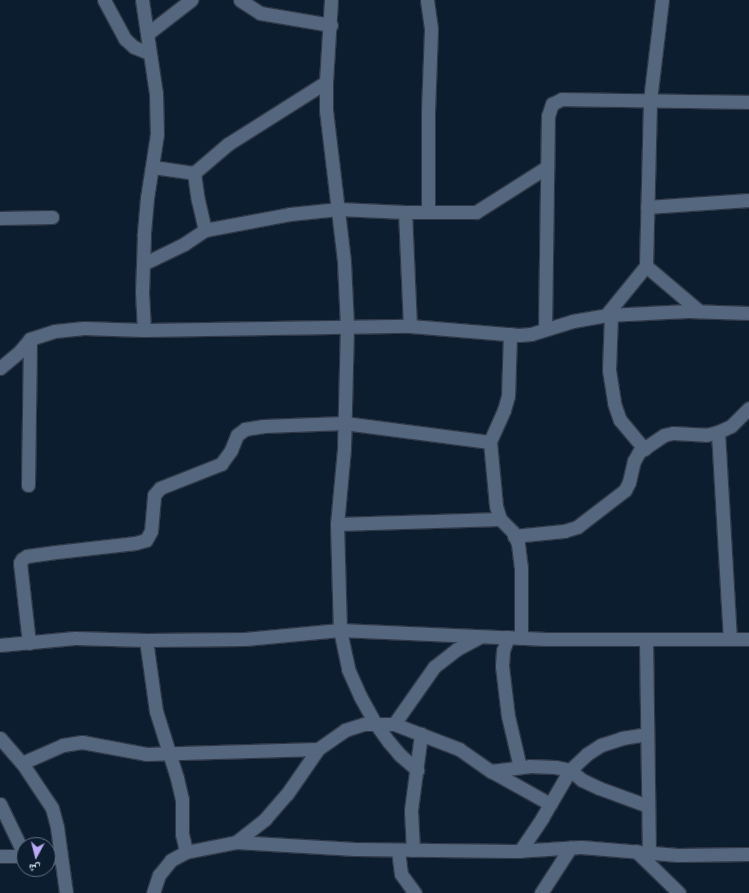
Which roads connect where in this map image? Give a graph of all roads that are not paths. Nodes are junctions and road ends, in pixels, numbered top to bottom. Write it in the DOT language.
graph roads {
  1 [pos="104,0"];
  2 [pos="142,0"];
  3 [pos="191,0"];
  4 [pos="240,0"];
  5 [pos="331,0"];
  6 [pos="427,0"];
  7 [pos="662,0"];
  8 [pos="331,25"];
  9 [pos="148,34"];
  10 [pos="149,53"];
  11 [pos="326,82"];
  12 [pos="650,100"];
  13 [pos="749,102"];
  14 [pos="153,167"];
  15 [pos="547,167"];
  16 [pos="194,173"];
  17 [pos="749,200"];
  18 [pos="647,207"];
  19 [pos="339,209"];
  20 [pos="405,212"];
  21 [pos="428,212"];
  22 [pos="52,217"];
  23 [pos="0,218"];
  24 [pos="205,230"];
  25 [pos="143,264"];
  26 [pos="646,266"];
  27 [pos="699,311"];
  28 [pos="749,312"];
  29 [pos="608,315"];
  30 [pos="347,326"];
  31 [pos="410,326"];
  32 [pos="545,329"];
  33 [pos="144,330"];
  34 [pos="510,334"];
  35 [pos="30,339"];
  36 [pos="0,368"];
  37 [pos="749,408"];
  38 [pos="344,423"];
  39 [pos="718,432"];
  40 [pos="490,442"];
  41 [pos="644,449"];
  42 [pos="28,485"];
  43 [pos="500,519"];
  44 [pos="337,524"];
  45 [pos="514,536"];
  46 [pos="340,630"];
  47 [pos="481,636"];
  48 [pos="515,638"];
  49 [pos="646,639"];
  50 [pos="730,639"];
  51 [pos="749,639"];
  52 [pos="146,640"];
  53 [pos="29,643"];
  54 [pos="0,644"];
  55 [pos="375,723"];
  56 [pos="394,724"];
  57 [pos="421,734"];
  58 [pos="647,734"];
  59 [pos="0,738"];
  60 [pos="318,749"];
  61 [pos="168,752"];
  62 [pos="22,763"];
  63 [pos="520,767"];
  64 [pos="417,770"];
  65 [pos="570,770"];
  66 [pos="491,771"];
  67 [pos="0,804"];
  68 [pos="550,804"];
  69 [pos="648,806"];
  70 [pos="56,837"];
  71 [pos="16,838"];
  72 [pos="236,842"];
  73 [pos="570,848"];
  74 [pos="398,850"];
  75 [pos="413,850"];
  76 [pos="520,851"];
  77 [pos="186,852"];
  78 [pos="643,853"];
  79 [pos="749,854"];
  80 [pos="16,855"];
  81 [pos="0,856"];
  82 [pos="56,864"];
  83 [pos="66,893"];
  84 [pos="153,893"];
  85 [pos="415,893"];
  86 [pos="541,893"];
  87 [pos="679,893"];
  1 -- 10 [label="street"];
  2 -- 9 [label="street"];
  3 -- 9 [label="street"];
  4 -- 8 [label="street"];
  5 -- 8 [label="street"];
  6 -- 21 [label="street"];
  7 -- 12 [label="street"];
  8 -- 11 [label="street"];
  9 -- 10 [label="street"];
  10 -- 14 [label="street"];
  11 -- 16 [label="street"];
  11 -- 19 [label="street"];
  12 -- 13 [label="street"];
  12 -- 15 [label="street"];
  12 -- 18 [label="street"];
  14 -- 16 [label="street"];
  14 -- 25 [label="street"];
  15 -- 21 [label="street"];
  15 -- 32 [label="street"];
  16 -- 24 [label="street"];
  17 -- 18 [label="street"];
  18 -- 26 [label="street"];
  19 -- 20 [label="street"];
  19 -- 24 [label="street"];
  19 -- 30 [label="street"];
  20 -- 21 [label="street"];
  20 -- 31 [label="street"];
  22 -- 23 [label="street"];
  24 -- 25 [label="street"];
  25 -- 33 [label="street"];
  26 -- 27 [label="street"];
  26 -- 29 [label="street"];
  27 -- 28 [label="street"];
  27 -- 29 [label="street"];
  29 -- 32 [label="street"];
  29 -- 41 [label="street"];
  30 -- 31 [label="street"];
  30 -- 33 [label="street"];
  30 -- 38 [label="street"];
  31 -- 34 [label="street"];
  32 -- 34 [label="street"];
  33 -- 35 [label="street"];
  34 -- 40 [label="street"];
  35 -- 36 [label="street"];
  35 -- 42 [label="street"];
  37 -- 39 [label="street"];
  38 -- 40 [label="street"];
  38 -- 44 [label="street"];
  38 -- 53 [label="street"];
  39 -- 41 [label="street"];
  39 -- 50 [label="street"];
  40 -- 43 [label="street"];
  41 -- 45 [label="street"];
  43 -- 44 [label="street"];
  43 -- 45 [label="street"];
  44 -- 46 [label="street"];
  45 -- 48 [label="street"];
  46 -- 47 [label="street"];
  46 -- 52 [label="street"];
  46 -- 55 [label="street"];
  47 -- 48 [label="street"];
  47 -- 56 [label="street"];
  48 -- 49 [label="street"];
  48 -- 63 [label="street"];
  49 -- 50 [label="street"];
  49 -- 58 [label="street"];
  50 -- 51 [label="street"];
  52 -- 53 [label="street"];
  52 -- 61 [label="street"];
  53 -- 54 [label="street"];
  55 -- 56 [label="street"];
  55 -- 60 [label="street"];
  55 -- 64 [label="street"];
  56 -- 57 [label="street"];
  57 -- 64 [label="street"];
  57 -- 66 [label="street"];
  58 -- 65 [label="street"];
  58 -- 69 [label="street"];
  59 -- 62 [label="street"];
  60 -- 61 [label="street"];
  60 -- 72 [label="street"];
  61 -- 62 [label="street"];
  61 -- 77 [label="street"];
  62 -- 70 [label="street"];
  63 -- 65 [label="street"];
  63 -- 66 [label="street"];
  64 -- 75 [label="street"];
  65 -- 68 [label="street"];
  65 -- 69 [label="street"];
  66 -- 68 [label="street"];
  67 -- 71 [label="street"];
  68 -- 76 [label="street"];
  69 -- 78 [label="street"];
  72 -- 74 [label="street"];
  72 -- 77 [label="street"];
  73 -- 76 [label="street"];
  73 -- 78 [label="street"];
  73 -- 86 [label="street"];
  74 -- 75 [label="street"];
  74 -- 85 [label="street"];
  75 -- 76 [label="street"];
  77 -- 84 [label="street"];
  78 -- 79 [label="street"];
  78 -- 87 [label="street"];
  80 -- 81 [label="street"];
  82 -- 83 [label="street"];
}
